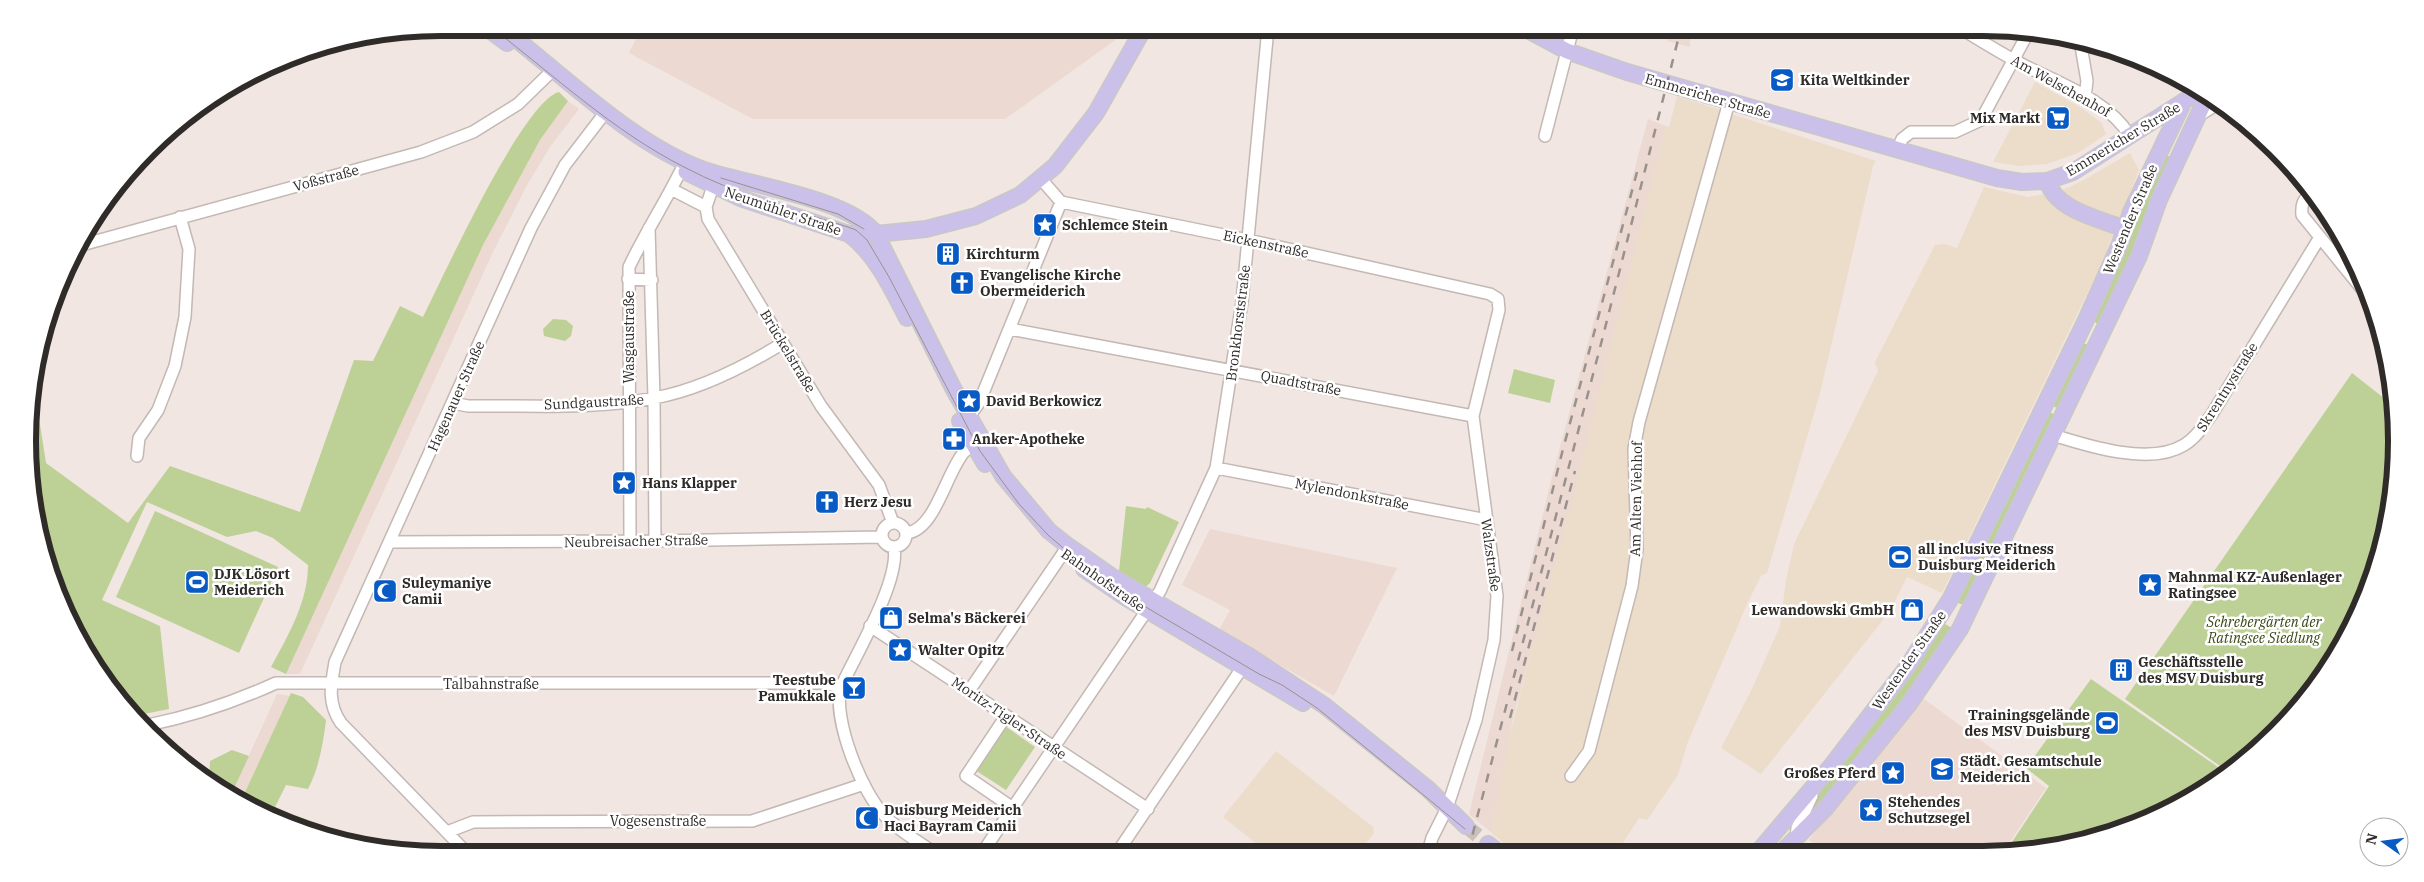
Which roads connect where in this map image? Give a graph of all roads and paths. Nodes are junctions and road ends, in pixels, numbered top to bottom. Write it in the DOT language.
graph roads {
  1 [pos="499,36"];
  2 [pos="511,36"];
  3 [pos="1139,36"];
  4 [pos="1267,36"];
  5 [pos="1539,36"];
  6 [pos="1571,36"];
  7 [pos="1974,36"];
  8 [pos="2025,39"];
  9 [pos="2081,48"];
  10 [pos="1567,51"];
  11 [pos="2014,60"];
  12 [pos="551,72"];
  13 [pos="2194,95"];
  14 [pos="2085,97"];
  15 [pos="2184,101"];
  16 [pos="1729,102"];
  17 [pos="2205,102"];
  18 [pos="2212,107"];
  19 [pos="601,118"];
  20 [pos="2196,118"];
  21 [pos="1545,136"];
  22 [pos="2130,136"];
  23 [pos="1898,150"];
  24 [pos="684,166"];
  25 [pos="715,179"];
  26 [pos="1041,179"];
  27 [pos="2047,181"];
  28 [pos="673,190"];
  29 [pos="2307,199"];
  30 [pos="1061,202"];
  31 [pos="706,207"];
  32 [pos="180,217"];
  33 [pos="858,217"];
  34 [pos="649,227"];
  35 [pos="2125,229"];
  36 [pos="904,230"];
  37 [pos="849,234"];
  38 [pos="876,234"];
  39 [pos="2320,237"];
  40 [pos="1248,240"];
  41 [pos="88,243"];
  42 [pos="2354,278"];
  43 [pos="628,279"];
  44 [pos="652,280"];
  45 [pos="1498,299"];
  46 [pos="1010,329"];
  47 [pos="2078,337"];
  48 [pos="783,343"];
  49 [pos="2095,349"];
  50 [pos="1232,370"];
  51 [pos="948,386"];
  52 [pos="654,398"];
  53 [pos="629,402"];
  54 [pos="454,403"];
  55 [pos="1474,416"];
  56 [pos="965,418"];
  57 [pos="2054,435"];
  58 [pos="978,443"];
  59 [pos="137,456"];
  60 [pos="1216,468"];
  61 [pos="1487,520"];
  62 [pos="893,522"];
  63 [pos="907,533"];
  64 [pos="882,537"];
  65 [pos="630,541"];
  66 [pos="655,541"];
  67 [pos="390,542"];
  68 [pos="894,548"];
  69 [pos="1066,550"];
  70 [pos="1951,598"];
  71 [pos="1151,606"];
  72 [pos="1968,613"];
  73 [pos="870,626"];
  74 [pos="1244,664"];
  75 [pos="1275,673"];
  76 [pos="332,684"];
  77 [pos="841,686"];
  78 [pos="969,691"];
  79 [pos="1006,716"];
  80 [pos="152,724"];
  81 [pos="1054,749"];
  82 [pos="1832,765"];
  83 [pos="1571,776"];
  84 [pos="864,784"];
  85 [pos="1013,808"];
  86 [pos="1148,809"];
  87 [pos="1446,811"];
  88 [pos="1465,825"];
  89 [pos="447,832"];
  90 [pos="460,846"];
  91 [pos="925,846"];
  92 [pos="987,846"];
  93 [pos="1122,846"];
  94 [pos="1430,846"];
  95 [pos="1763,846"];
  96 [pos="1793,846"];
  97 [pos="1794,846"];
  1 -- 12 [label="main road, Neumühler Straße"];
  2 -- 12 [label="main road, Neumühler Straße"];
  3 -- 26 [label="main road"];
  4 -- 40 [label="street, Bronkhorststraße"];
  5 -- 10 [label="main road, Emmericher Straße"];
  6 -- 10 [label="street"];
  7 -- 11 [label="street, Am Welschenhof"];
  8 -- 11 [label="street"];
  9 -- 14 [label="street"];
  10 -- 16 [label="main road, Emmericher Straße"];
  10 -- 21 [label="street"];
  11 -- 14 [label="street, Am Welschenhof"];
  11 -- 23 [label="street"];
  12 -- 19 [label="main road, Neumühler Straße"];
  12 -- 24 [label="main road, Neumühler Straße"];
  12 -- 32 [label="street, Voßstraße"];
  13 -- 15 [label="main road, Emmericher Straße"];
  14 -- 22 [label="street, Am Welschenhof"];
  15 -- 20 [label="main road"];
  15 -- 22 [label="main road, Emmericher Straße"];
  15 -- 35 [label="main road, Westender Straße"];
  16 -- 23 [label="main road, Emmericher Straße"];
  16 -- 83 [label="street, Am Alten Viehhof"];
  17 -- 20 [label="main road, Westender Straße"];
  18 -- 20 [label="street, Emmericher Straße"];
  19 -- 24 [label="main road, Neumühler Straße"];
  19 -- 54 [label="street, Hagenauer Straße"];
  20 -- 49 [label="main road, Westender Straße"];
  22 -- 27 [label="main road, Emmericher Straße"];
  23 -- 27 [label="main road, Emmericher Straße"];
  24 -- 25 [label="main road, Neumühler Straße"];
  24 -- 28 [label="street, Wasgaustraße"];
  25 -- 31 [label="street"];
  25 -- 33 [label="main road, Neumühler Straße"];
  25 -- 37 [label="main road, Neumühler Straße"];
  26 -- 30 [label="street"];
  26 -- 36 [label="main road"];
  27 -- 35 [label="main road"];
  28 -- 31 [label="street"];
  28 -- 34 [label="street, Wasgaustraße"];
  29 -- 39 [label="street"];
  30 -- 40 [label="street, Eickenstraße"];
  30 -- 46 [label="street"];
  31 -- 48 [label="street, Brückelstraße"];
  32 -- 41 [label="street, Voßstraße"];
  32 -- 59 [label="street"];
  33 -- 36 [label="main road"];
  33 -- 38 [label="main road, Neumühler Straße"];
  34 -- 43 [label="street, Wasgaustraße"];
  34 -- 44 [label="street, Wasgaustraße"];
  35 -- 47 [label="main road, Westender Straße"];
  36 -- 38 [label="main road"];
  37 -- 38 [label="main road, Neumühler Straße"];
  37 -- 51 [label="main road, Bahnhofstraße"];
  38 -- 51 [label="main road, Bahnhofstraße"];
  39 -- 42 [label="street"];
  39 -- 57 [label="street, Skrentnystraße"];
  40 -- 45 [label="street, Eickenstraße"];
  40 -- 50 [label="street, Bronkhorststraße"];
  43 -- 44 [label="street"];
  43 -- 53 [label="street, Wasgaustraße"];
  44 -- 52 [label="street, Wasgaustraße"];
  45 -- 55 [label="street, Walzstraße"];
  46 -- 50 [label="street, Quadtstraße"];
  46 -- 56 [label="street"];
  47 -- 49 [label="main road"];
  47 -- 70 [label="main road, Westender Straße"];
  48 -- 52 [label="street, Sundgaustraße"];
  48 -- 62 [label="street, Brückelstraße"];
  49 -- 57 [label="main road, Westender Straße"];
  50 -- 55 [label="street, Quadtstraße"];
  50 -- 60 [label="street, Bronkhorststraße"];
  51 -- 56 [label="main road, Bahnhofstraße"];
  52 -- 53 [label="street, Sundgaustraße"];
  52 -- 66 [label="street, Wasgaustraße"];
  53 -- 54 [label="street, Sundgaustraße"];
  53 -- 65 [label="street, Wasgaustraße"];
  54 -- 67 [label="street, Hagenauer Straße"];
  55 -- 61 [label="street, Walzstraße"];
  56 -- 58 [label="main road, Bahnhofstraße"];
  57 -- 72 [label="main road, Westender Straße"];
  58 -- 63 [label="street"];
  58 -- 69 [label="main road, Bahnhofstraße"];
  60 -- 61 [label="street, Mylendonkstraße"];
  60 -- 71 [label="street, Bronkhorststraße"];
  61 -- 87 [label="street, Walzstraße"];
  62 -- 63 [label="street"];
  62 -- 64 [label="street"];
  63 -- 68 [label="street"];
  64 -- 66 [label="street, Neubreisacher Straße"];
  64 -- 68 [label="street"];
  65 -- 66 [label="street, Neubreisacher Straße"];
  65 -- 67 [label="street, Neubreisacher Straße"];
  67 -- 76 [label="street, Hagenauer Straße"];
  68 -- 73 [label="street"];
  69 -- 71 [label="main road, Bahnhofstraße"];
  69 -- 78 [label="street"];
  70 -- 72 [label="main road"];
  70 -- 82 [label="main road, Westender Straße"];
  71 -- 74 [label="main road, Bahnhofstraße"];
  71 -- 75 [label="main road, Bahnhofstraße"];
  71 -- 81 [label="street, Bronkhorststraße"];
  72 -- 97 [label="main road, Westender Straße"];
  73 -- 77 [label="street"];
  73 -- 78 [label="street, Moritz-Tigler-Straße"];
  74 -- 75 [label="street, Bahnhofstraße"];
  74 -- 86 [label="street"];
  74 -- 87 [label="main road, Bahnhofstraße"];
  75 -- 87 [label="main road, Bahnhofstraße"];
  76 -- 77 [label="street, Talbahnstraße"];
  76 -- 80 [label="street, Talbahnstraße"];
  76 -- 89 [label="street, Hagenauer Straße"];
  77 -- 84 [label="street"];
  78 -- 79 [label="street, Moritz-Tigler-Straße"];
  79 -- 81 [label="street, Moritz-Tigler-Straße"];
  79 -- 85 [label="street"];
  81 -- 85 [label="street, Bronkhorststraße"];
  81 -- 86 [label="street, Moritz-Tigler-Straße"];
  82 -- 95 [label="main road, Westender Straße"];
  82 -- 96 [label="street"];
  84 -- 89 [label="street, Vogesenstraße"];
  84 -- 91 [label="street"];
  85 -- 92 [label="street, Bronkhorststraße"];
  86 -- 93 [label="street"];
  87 -- 88 [label="main road, Bahnhofstraße"];
  87 -- 94 [label="street, Walzstraße"];
  89 -- 90 [label="street, Hagenauer Straße"];
}
